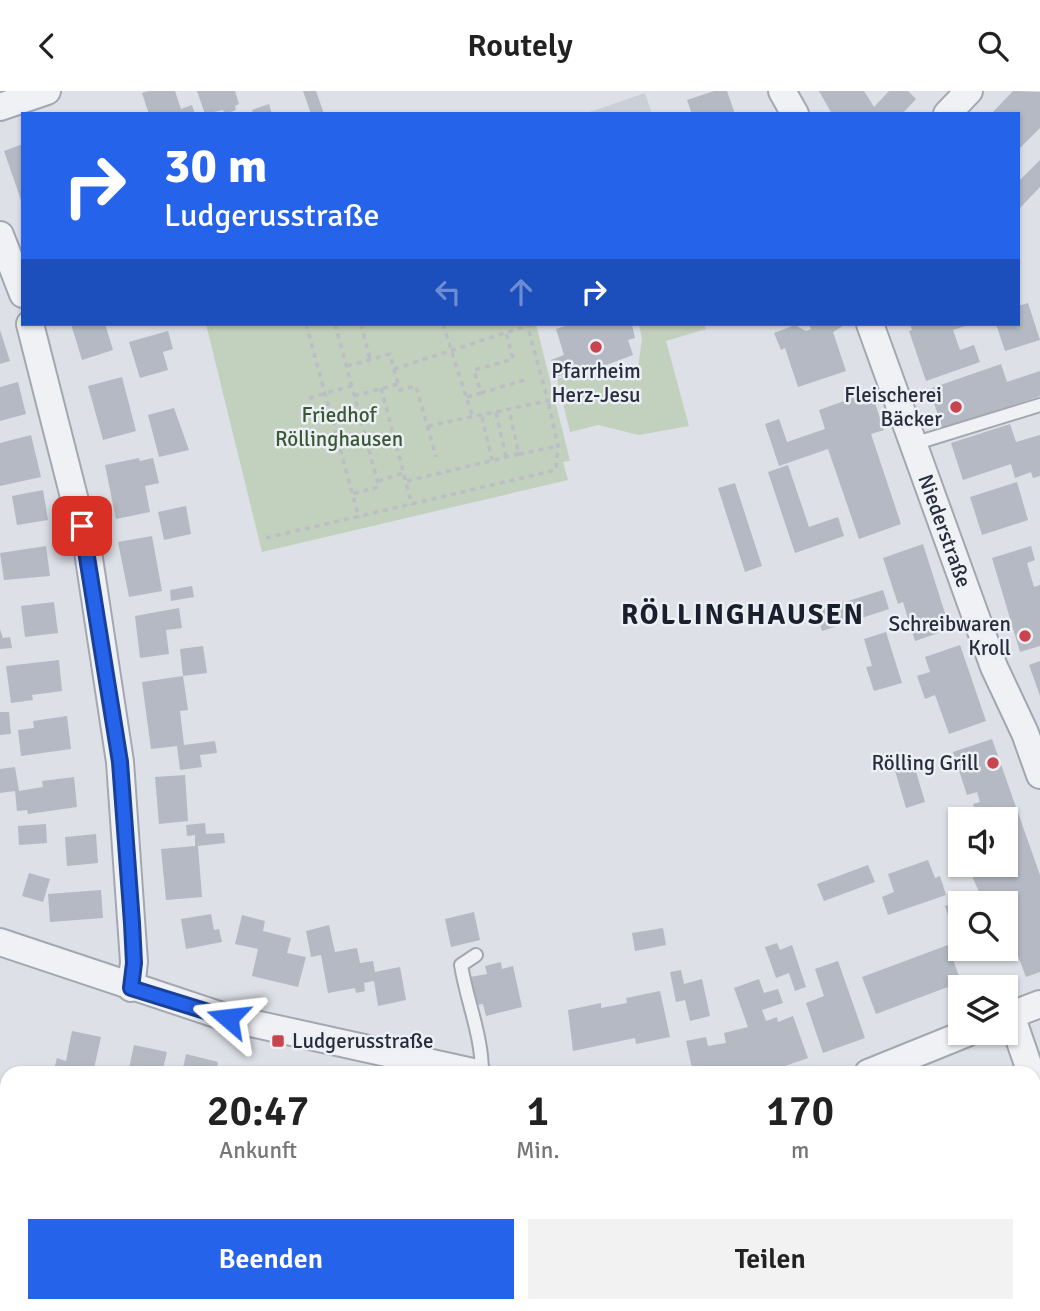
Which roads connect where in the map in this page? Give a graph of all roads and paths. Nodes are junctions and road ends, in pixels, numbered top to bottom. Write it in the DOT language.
graph roads {
  1 [pos="47,91"];
  2 [pos="782,91"];
  3 [pos="969,91"];
  4 [pos="0,107"];
  5 [pos="794,112"];
  6 [pos="949,112"];
  7 [pos="0,235"];
  8 [pos="21,289"];
  9 [pos="31,326"];
  10 [pos="307,326"];
  11 [pos="336,326"];
  12 [pos="362,326"];
  13 [pos="444,326"];
  14 [pos="524,326"];
  15 [pos="529,326"];
  16 [pos="871,326"];
  17 [pos="506,333"];
  18 [pos="450,351"];
  19 [pos="370,359"];
  20 [pos="346,366"];
  21 [pos="394,369"];
  22 [pos="528,379"];
  23 [pos="398,384"];
  24 [pos="351,386"];
  25 [pos="381,388"];
  26 [pos="325,393"];
  27 [pos="481,393"];
  28 [pos="354,396"];
  29 [pos="467,397"];
  30 [pos="309,398"];
  31 [pos="548,401"];
  32 [pos="1040,405"];
  33 [pos="509,410"];
  34 [pos="496,414"];
  35 [pos="472,416"];
  36 [pos="481,417"];
  37 [pos="428,426"];
  38 [pos="913,444"];
  39 [pos="558,446"];
  40 [pos="519,454"];
  41 [pos="436,457"];
  42 [pos="506,457"];
  43 [pos="492,460"];
  44 [pos="404,473"];
  45 [pos="378,481"];
  46 [pos="407,481"];
  47 [pos="352,494"];
  48 [pos="412,505"];
  49 [pos="359,517"];
  50 [pos="266,538"];
  51 [pos="1040,775"];
  52 [pos="0,942"];
  53 [pos="476,955"];
  54 [pos="131,988"];
  55 [pos="1040,1003"];
  56 [pos="1018,1012"];
  57 [pos="948,1041"];
  58 [pos="1018,1041"];
  59 [pos="448,1066"];
  60 [pos="481,1066"];
  61 [pos="885,1066"];
  62 [pos="1028,1066"];
  1 -- 4 [label="street"];
  2 -- 5 [label="street"];
  3 -- 6 [label="street"];
  7 -- 8 [label="street"];
  9 -- 54 [label="street"];
  10 -- 26 [label="path"];
  11 -- 20 [label="path"];
  12 -- 19 [label="path"];
  13 -- 18 [label="path"];
  14 -- 17 [label="path"];
  15 -- 31 [label="path"];
  16 -- 38 [label="street, Niederstraße"];
  17 -- 18 [label="path"];
  17 -- 27 [label="path"];
  18 -- 21 [label="path"];
  18 -- 29 [label="path"];
  19 -- 20 [label="path"];
  19 -- 21 [label="path"];
  20 -- 24 [label="path"];
  21 -- 23 [label="path"];
  22 -- 27 [label="path"];
  23 -- 25 [label="path"];
  23 -- 37 [label="path"];
  24 -- 26 [label="path"];
  24 -- 28 [label="path"];
  25 -- 28 [label="path"];
  25 -- 44 [label="path"];
  26 -- 30 [label="path"];
  26 -- 47 [label="path"];
  27 -- 29 [label="path"];
  28 -- 45 [label="path"];
  29 -- 35 [label="path"];
  31 -- 33 [label="path"];
  31 -- 39 [label="path"];
  32 -- 38 [label="lane"];
  33 -- 34 [label="path"];
  33 -- 40 [label="path"];
  34 -- 36 [label="path"];
  34 -- 42 [label="path"];
  35 -- 36 [label="path"];
  35 -- 37 [label="path"];
  36 -- 43 [label="path"];
  37 -- 41 [label="path"];
  38 -- 51 [label="street, Niederstraße"];
  39 -- 40 [label="path"];
  39 -- 48 [label="path"];
  40 -- 42 [label="path"];
  42 -- 43 [label="path"];
  43 -- 46 [label="path"];
  44 -- 45 [label="path"];
  44 -- 46 [label="path"];
  45 -- 47 [label="path"];
  46 -- 48 [label="path"];
  47 -- 49 [label="path"];
  48 -- 49 [label="path"];
  49 -- 50 [label="path"];
  52 -- 54 [label="street"];
  53 -- 60 [label="lane"];
  54 -- 59 [label="street"];
  55 -- 56 [label="street"];
  57 -- 61 [label="street"];
  58 -- 62 [label="street"];
}
